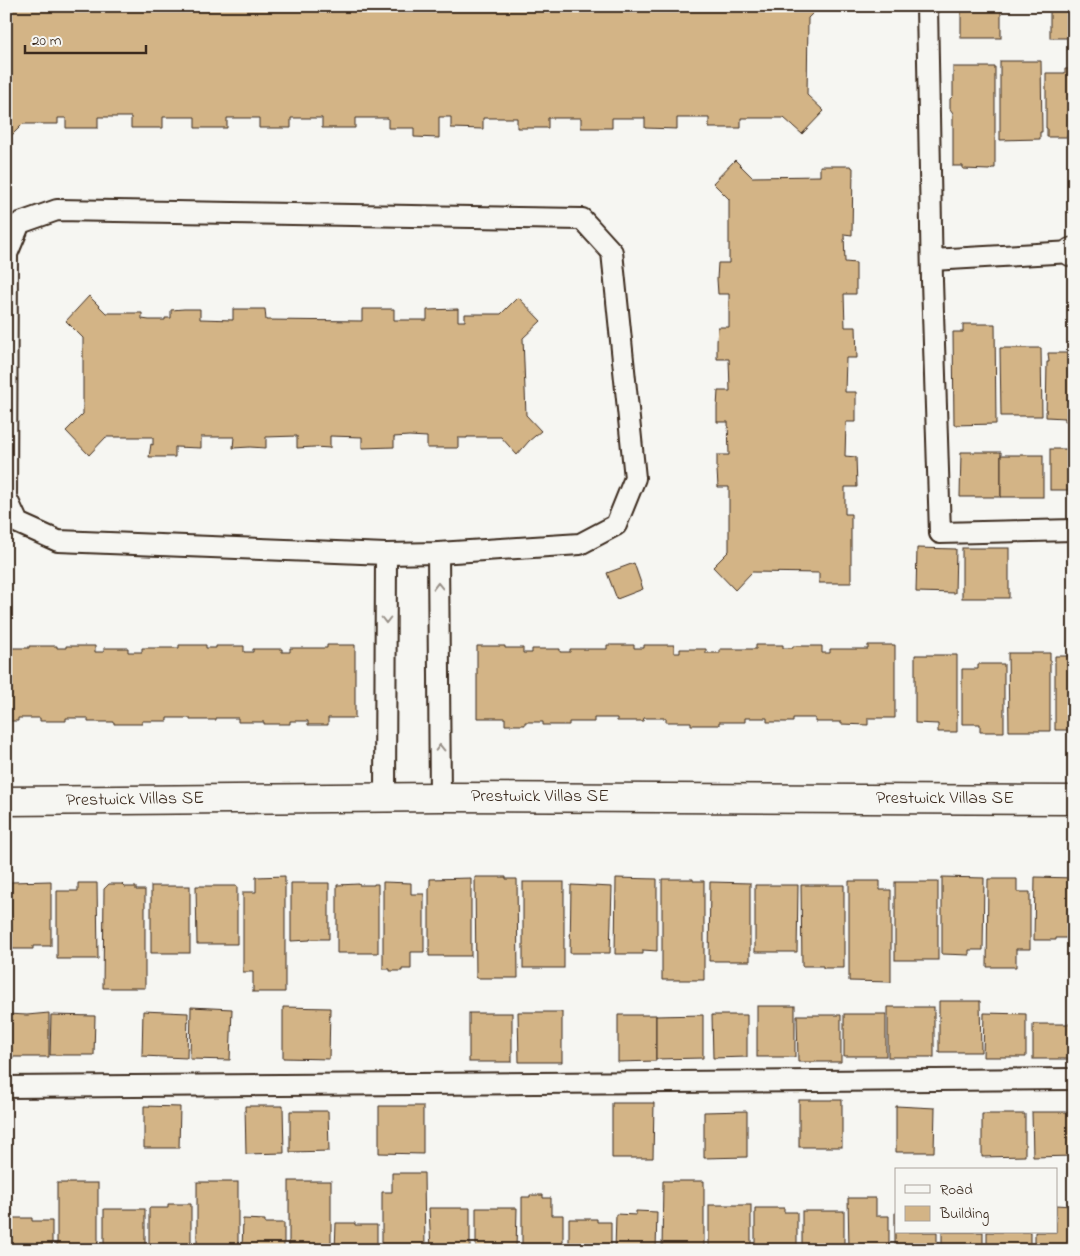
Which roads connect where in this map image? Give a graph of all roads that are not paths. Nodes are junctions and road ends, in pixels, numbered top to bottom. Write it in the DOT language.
graph roads {
  1 [pos="927,6"];
  2 [pos="1073,252"];
  3 [pos="932,260"];
  4 [pos="1074,530"];
  5 [pos="438,553"];
  6 [pos="386,554"];
  7 [pos="385,797"];
  8 [pos="440,797"];
  9 [pos="1074,800"];
  10 [pos="6,801"];
  11 [pos="1074,1079"];
  12 [pos="6,1087"];
  1 -- 3 [label="lane"];
  2 -- 3 [label="lane"];
  3 -- 4 [label="lane"];
  5 -- 6 [label="lane"];
  5 -- 6 [label="lane"];
  8 -- 5 [label="lane, one-way"];
  6 -- 7 [label="lane, one-way"];
  7 -- 8 [label="street, Prestwick Villas SE"];
  7 -- 10 [label="street, Prestwick Villas SE"];
  8 -- 9 [label="street, Prestwick Villas SE"];
  11 -- 12 [label="lane"];
}
